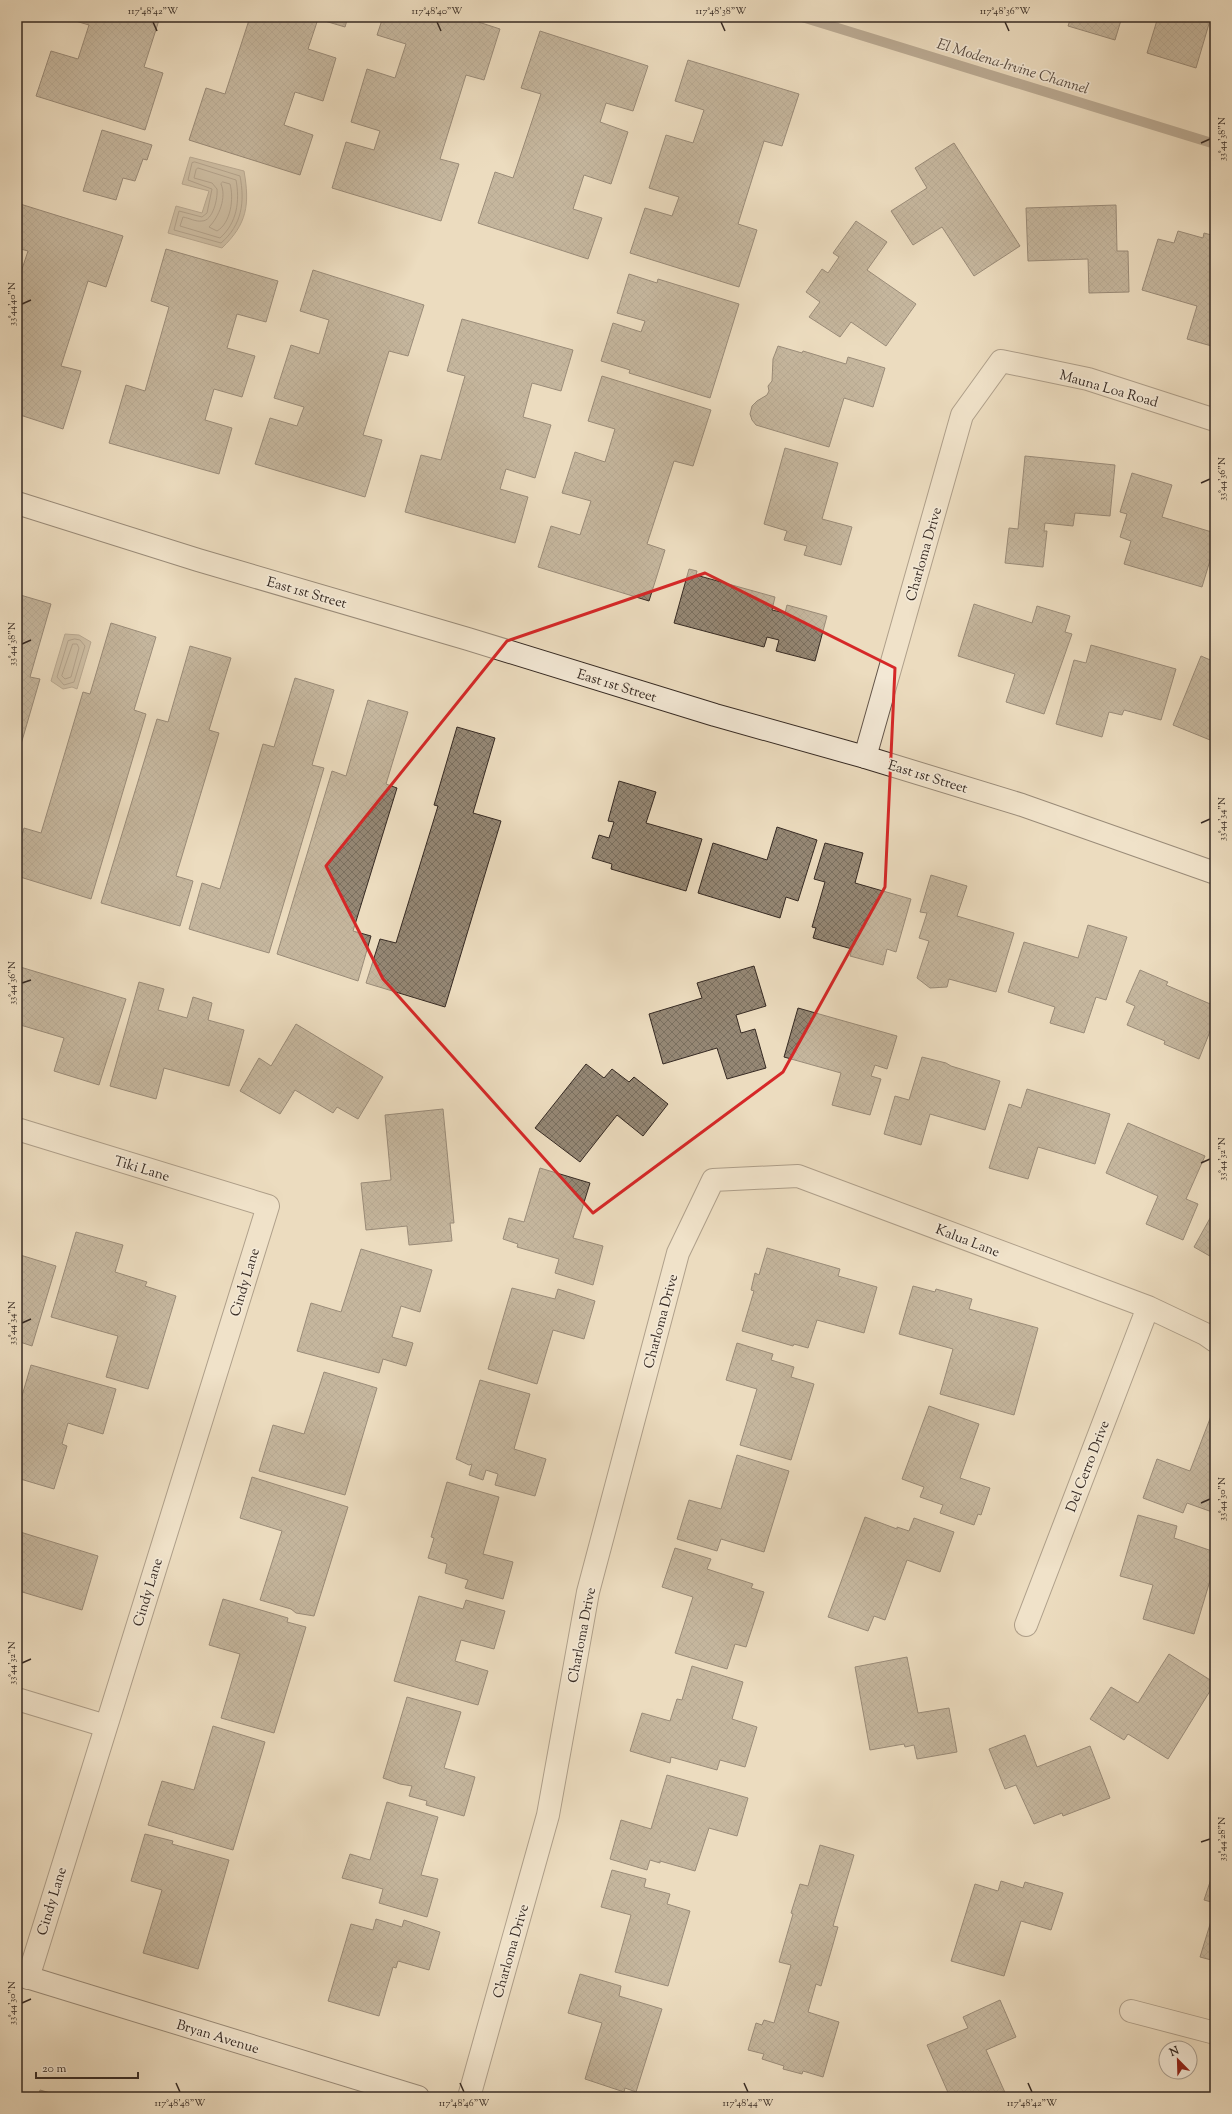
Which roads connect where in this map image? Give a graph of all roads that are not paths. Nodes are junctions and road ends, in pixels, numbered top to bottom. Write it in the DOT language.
graph roads {
  1 [pos="1001,361"];
  2 [pos="1215,420"];
  3 [pos="17,503"];
  4 [pos="865,757"];
  5 [pos="1215,873"];
  6 [pos="17,1129"];
  7 [pos="713,1180"];
  8 [pos="268,1206"];
  9 [pos="1148,1307"];
  10 [pos="1215,1341"];
  11 [pos="1026,1625"];
  12 [pos="17,1699"];
  13 [pos="106,1726"];
  14 [pos="22,1976"];
  15 [pos="1131,2011"];
  16 [pos="1215,2033"];
  17 [pos="418,2097"];
  18 [pos="469,2097"];
  1 -- 2 [label="street, Mauna Loa Road"];
  1 -- 4 [label="street, Charloma Drive"];
  3 -- 4 [label="street, East 1st Street"];
  4 -- 5 [label="street, East 1st Street"];
  6 -- 8 [label="street, Tiki Lane"];
  7 -- 9 [label="street, Kalua Lane"];
  7 -- 18 [label="street, Charloma Drive"];
  8 -- 13 [label="street, Cindy Lane"];
  9 -- 10 [label="street, Kalua Lane"];
  9 -- 11 [label="street, Del Cerro Drive"];
  12 -- 13 [label="street"];
  13 -- 14 [label="street, Cindy Lane"];
  14 -- 17 [label="street, Bryan Avenue"];
  15 -- 16 [label="street"];
}
